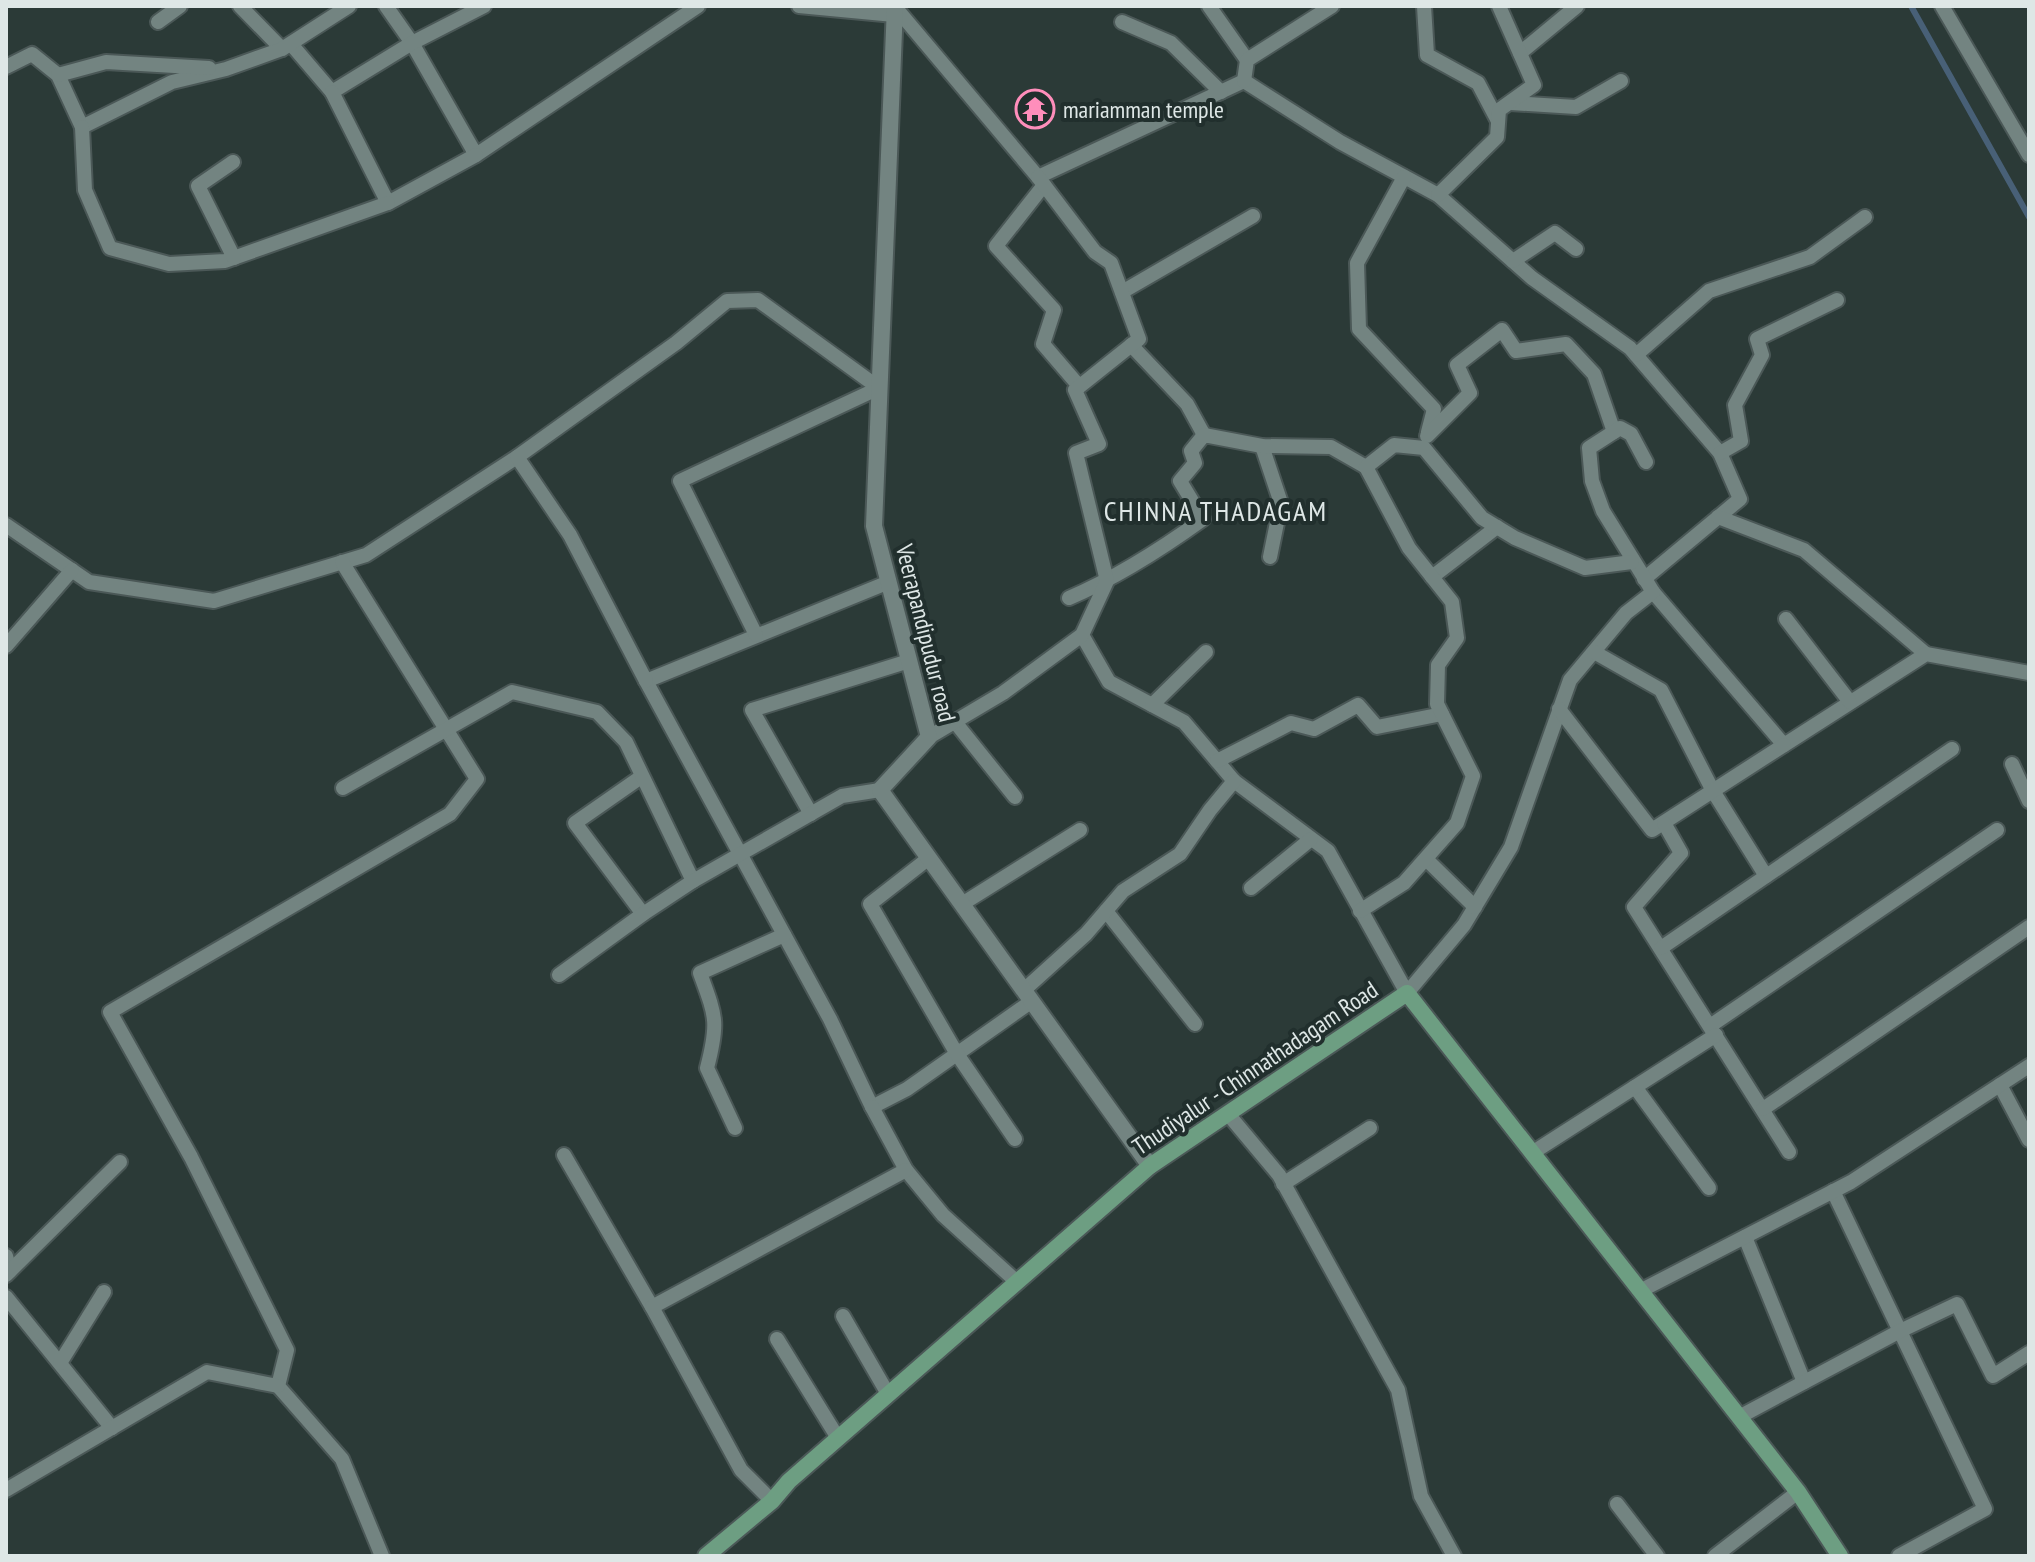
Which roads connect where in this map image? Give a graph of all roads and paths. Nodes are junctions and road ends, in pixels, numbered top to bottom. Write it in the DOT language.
graph roads {
  1 [pos="180,6"];
  2 [pos="240,6"];
  3 [pos="349,6"];
  4 [pos="386,6"];
  5 [pos="484,6"];
  6 [pos="698,6"];
  7 [pos="799,6"];
  8 [pos="1209,6"];
  9 [pos="1332,6"];
  10 [pos="1424,6"];
  11 [pos="1499,6"];
  12 [pos="1577,6"];
  13 [pos="1942,6"];
  14 [pos="894,10"];
  15 [pos="158,22"];
  16 [pos="1122,22"];
  17 [pos="412,43"];
  18 [pos="287,46"];
  19 [pos="1520,53"];
  20 [pos="1247,60"];
  21 [pos="6,67"];
  22 [pos="226,69"];
  23 [pos="58,75"];
  24 [pos="1244,81"];
  25 [pos="1621,81"];
  26 [pos="332,92"];
  27 [pos="1221,92"];
  28 [pos="1510,103"];
  29 [pos="1498,121"];
  30 [pos="82,127"];
  31 [pos="476,155"];
  32 [pos="2029,155"];
  33 [pos="233,162"];
  34 [pos="1404,177"];
  35 [pos="1041,181"];
  36 [pos="1438,195"];
  37 [pos="388,203"];
  38 [pos="1253,216"];
  39 [pos="1865,217"];
  40 [pos="1576,249"];
  41 [pos="234,258"];
  42 [pos="1513,261"];
  43 [pos="1122,292"];
  44 [pos="1837,300"];
  45 [pos="1131,345"];
  46 [pos="1636,355"];
  47 [pos="1079,386"];
  48 [pos="879,388"];
  49 [pos="1614,432"];
  50 [pos="1204,435"];
  51 [pos="1426,442"];
  52 [pos="1262,446"];
  53 [pos="1720,453"];
  54 [pos="517,457"];
  55 [pos="1646,462"];
  56 [pos="1366,467"];
  57 [pos="1718,517"];
  58 [pos="6,525"];
  59 [pos="1497,527"];
  60 [pos="1270,557"];
  61 [pos="342,562"];
  62 [pos="1632,562"];
  63 [pos="72,570"];
  64 [pos="1432,577"];
  65 [pos="1107,581"];
  66 [pos="889,582"];
  67 [pos="1648,586"];
  68 [pos="1069,598"];
  69 [pos="1786,619"];
  70 [pos="756,635"];
  71 [pos="1082,635"];
  72 [pos="6,646"];
  73 [pos="1206,652"];
  74 [pos="1594,652"];
  75 [pos="1926,654"];
  76 [pos="909,661"];
  77 [pos="2029,673"];
  78 [pos="646,681"];
  79 [pos="1850,702"];
  80 [pos="1152,705"];
  81 [pos="1559,709"];
  82 [pos="1442,714"];
  83 [pos="955,722"];
  84 [pos="446,729"];
  85 [pos="929,737"];
  86 [pos="1784,745"];
  87 [pos="1952,749"];
  88 [pos="1217,761"];
  89 [pos="2012,764"];
  90 [pos="641,777"];
  91 [pos="1234,781"];
  92 [pos="343,788"];
  93 [pos="880,790"];
  94 [pos="1713,791"];
  95 [pos="1015,797"];
  96 [pos="2029,801"];
  97 [pos="811,814"];
  98 [pos="1664,823"];
  99 [pos="1080,830"];
  100 [pos="1997,830"];
  101 [pos="1311,839"];
  102 [pos="740,855"];
  103 [pos="929,858"];
  104 [pos="1426,859"];
  105 [pos="1766,876"];
  106 [pos="693,881"];
  107 [pos="1251,888"];
  108 [pos="962,904"];
  109 [pos="1475,907"];
  110 [pos="1106,911"];
  111 [pos="1360,911"];
  112 [pos="643,914"];
  113 [pos="2029,927"];
  114 [pos="784,935"];
  115 [pos="1661,948"];
  116 [pos="559,975"];
  117 [pos="1407,993"];
  118 [pos="1028,996"];
  119 [pos="1195,1024"];
  120 [pos="1713,1030"];
  121 [pos="957,1054"];
  122 [pos="2029,1066"];
  123 [pos="2000,1085"];
  124 [pos="1635,1087"];
  125 [pos="872,1107"];
  126 [pos="1763,1109"];
  127 [pos="1228,1114"];
  128 [pos="735,1128"];
  129 [pos="1370,1128"];
  130 [pos="1015,1139"];
  131 [pos="2029,1140"];
  132 [pos="1789,1152"];
  133 [pos="1532,1153"];
  134 [pos="564,1155"];
  135 [pos="120,1162"];
  136 [pos="1150,1166"];
  137 [pos="906,1170"];
  138 [pos="1283,1184"];
  139 [pos="1709,1188"];
  140 [pos="1833,1191"];
  141 [pos="1745,1237"];
  142 [pos="6,1256"];
  143 [pos="8,1273"];
  144 [pos="1017,1282"];
  145 [pos="1640,1291"];
  146 [pos="104,1292"];
  147 [pos="6,1297"];
  148 [pos="652,1307"];
  149 [pos="843,1316"];
  150 [pos="1900,1331"];
  151 [pos="777,1339"];
  152 [pos="2029,1353"];
  153 [pos="60,1363"];
  154 [pos="1804,1382"];
  155 [pos="278,1386"];
  156 [pos="888,1394"];
  157 [pos="1739,1417"];
  158 [pos="112,1428"];
  159 [pos="838,1438"];
  160 [pos="6,1490"];
  161 [pos="1798,1492"];
  162 [pos="772,1501"];
  163 [pos="1617,1504"];
  164 [pos="382,1556"];
  165 [pos="706,1556"];
  166 [pos="1454,1556"];
  167 [pos="1657,1556"];
  168 [pos="1715,1556"];
  169 [pos="1840,1556"];
  170 [pos="1899,1556"];
  1 -- 15 [label="street"];
  2 -- 18 [label="street"];
  3 -- 18 [label="street"];
  4 -- 17 [label="street"];
  5 -- 17 [label="street"];
  6 -- 31 [label="street"];
  7 -- 14 [label="street"];
  8 -- 20 [label="street"];
  9 -- 20 [label="street"];
  10 -- 29 [label="street"];
  11 -- 19 [label="street"];
  12 -- 19 [label="street"];
  13 -- 32 [label="street"];
  14 -- 35 [label="street"];
  14 -- 48 [label="street, Veerapandipudur road"];
  16 -- 27 [label="street"];
  17 -- 26 [label="street"];
  17 -- 31 [label="street"];
  18 -- 22 [label="street"];
  18 -- 26 [label="street"];
  19 -- 28 [label="street"];
  20 -- 24 [label="street"];
  21 -- 23 [label="street"];
  22 -- 23 [label="street"];
  22 -- 30 [label="street"];
  23 -- 30 [label="street"];
  24 -- 27 [label="street"];
  24 -- 34 [label="street"];
  25 -- 28 [label="street"];
  26 -- 37 [label="street"];
  27 -- 35 [label="street"];
  28 -- 29 [label="street"];
  29 -- 36 [label="street"];
  30 -- 41 [label="street"];
  31 -- 37 [label="street"];
  33 -- 41 [label="street"];
  34 -- 36 [label="street"];
  34 -- 51 [label="street"];
  35 -- 43 [label="street"];
  35 -- 47 [label="street"];
  36 -- 42 [label="street"];
  37 -- 41 [label="street"];
  38 -- 43 [label="street"];
  39 -- 46 [label="street"];
  40 -- 42 [label="street"];
  42 -- 46 [label="street"];
  43 -- 45 [label="street"];
  44 -- 53 [label="street"];
  45 -- 47 [label="street"];
  45 -- 50 [label="street"];
  46 -- 53 [label="street"];
  47 -- 65 [label="street"];
  48 -- 54 [label="street"];
  48 -- 66 [label="street, Veerapandipudur road"];
  48 -- 70 [label="street"];
  49 -- 51 [label="street"];
  49 -- 55 [label="street"];
  49 -- 62 [label="street"];
  50 -- 52 [label="street"];
  50 -- 65 [label="street"];
  51 -- 56 [label="street"];
  51 -- 59 [label="street"];
  52 -- 56 [label="street"];
  52 -- 60 [label="street"];
  53 -- 57 [label="street"];
  54 -- 61 [label="street"];
  54 -- 78 [label="street"];
  56 -- 64 [label="street"];
  57 -- 67 [label="street"];
  57 -- 75 [label="street"];
  58 -- 63 [label="street"];
  59 -- 62 [label="street"];
  59 -- 64 [label="street"];
  61 -- 63 [label="street"];
  61 -- 84 [label="street"];
  62 -- 67 [label="street"];
  63 -- 72 [label="street"];
  64 -- 82 [label="street"];
  65 -- 68 [label="street"];
  65 -- 71 [label="street"];
  66 -- 70 [label="street"];
  66 -- 76 [label="street, Veerapandipudur road"];
  67 -- 74 [label="street"];
  67 -- 86 [label="street"];
  69 -- 79 [label="street"];
  70 -- 78 [label="street"];
  71 -- 80 [label="street"];
  71 -- 83 [label="street"];
  73 -- 80 [label="street"];
  74 -- 81 [label="street"];
  74 -- 94 [label="street"];
  75 -- 77 [label="street"];
  75 -- 79 [label="street"];
  76 -- 85 [label="street, Veerapandipudur road"];
  76 -- 97 [label="street"];
  78 -- 102 [label="street"];
  79 -- 86 [label="street"];
  80 -- 88 [label="street"];
  81 -- 98 [label="street"];
  81 -- 109 [label="street"];
  82 -- 88 [label="street"];
  82 -- 104 [label="street"];
  83 -- 85 [label="street"];
  83 -- 95 [label="street"];
  84 -- 90 [label="street"];
  84 -- 92 [label="street"];
  84 -- 155 [label="street"];
  85 -- 93 [label="street, Veerapandipudur road"];
  86 -- 94 [label="street"];
  87 -- 105 [label="street"];
  88 -- 91 [label="street"];
  89 -- 96 [label="street"];
  90 -- 106 [label="street"];
  90 -- 112 [label="street"];
  91 -- 101 [label="street"];
  91 -- 110 [label="street"];
  93 -- 97 [label="street"];
  93 -- 103 [label="street"];
  94 -- 98 [label="street"];
  94 -- 105 [label="street"];
  97 -- 102 [label="street"];
  98 -- 115 [label="street"];
  99 -- 108 [label="street"];
  100 -- 120 [label="street"];
  101 -- 107 [label="street"];
  101 -- 111 [label="street"];
  102 -- 106 [label="street"];
  102 -- 114 [label="street"];
  103 -- 108 [label="street"];
  103 -- 121 [label="street"];
  104 -- 109 [label="street"];
  104 -- 111 [label="street"];
  105 -- 115 [label="street"];
  106 -- 112 [label="street"];
  108 -- 118 [label="street"];
  109 -- 117 [label="street"];
  110 -- 118 [label="street"];
  110 -- 119 [label="street"];
  111 -- 117 [label="street"];
  112 -- 116 [label="street"];
  113 -- 126 [label="street"];
  114 -- 125 [label="street"];
  114 -- 128 [label="street"];
  115 -- 120 [label="street"];
  117 -- 127 [label="main road, Thudiyalur - Chinnathadagam Road"];
  117 -- 133 [label="main road, Thudiyalur - Chinnathadagam Road"];
  118 -- 121 [label="street"];
  118 -- 136 [label="street"];
  120 -- 124 [label="street"];
  120 -- 126 [label="street"];
  121 -- 125 [label="street"];
  121 -- 130 [label="street"];
  122 -- 123 [label="street"];
  123 -- 131 [label="street"];
  123 -- 140 [label="street"];
  124 -- 133 [label="street"];
  124 -- 139 [label="street"];
  125 -- 137 [label="street"];
  126 -- 132 [label="street"];
  127 -- 136 [label="main road, Thudiyalur - Chinnathadagam Road"];
  127 -- 138 [label="street"];
  129 -- 138 [label="street"];
  133 -- 145 [label="main road, Thudiyalur - Chinnathadagam Road"];
  134 -- 148 [label="street"];
  135 -- 143 [label="street"];
  136 -- 144 [label="main road, Thudiyalur - Chinnathadagam Road"];
  137 -- 144 [label="street"];
  137 -- 148 [label="street"];
  138 -- 166 [label="street"];
  140 -- 141 [label="street"];
  140 -- 150 [label="street"];
  141 -- 145 [label="street"];
  141 -- 154 [label="street"];
  142 -- 143 [label="street"];
  144 -- 156 [label="main road, Thudiyalur - Chinnathadagam Road"];
  145 -- 157 [label="main road, Thudiyalur - Chinnathadagam Road"];
  146 -- 153 [label="street"];
  147 -- 153 [label="street"];
  148 -- 162 [label="street"];
  149 -- 156 [label="street"];
  150 -- 152 [label="street"];
  150 -- 154 [label="street"];
  150 -- 170 [label="street"];
  151 -- 159 [label="street"];
  153 -- 158 [label="street"];
  154 -- 157 [label="street"];
  155 -- 158 [label="street"];
  155 -- 164 [label="street"];
  156 -- 159 [label="main road, Thudiyalur - Chinnathadagam Road"];
  157 -- 161 [label="main road, Thudiyalur - Chinnathadagam Road"];
  158 -- 160 [label="street"];
  159 -- 162 [label="main road, Thudiyalur - Chinnathadagam Road"];
  161 -- 168 [label="street"];
  161 -- 169 [label="main road, Thudiyalur - Chinnathadagam Road"];
  162 -- 165 [label="main road, Thudiyalur - Chinnathadagam Road"];
  163 -- 167 [label="street"];
}
